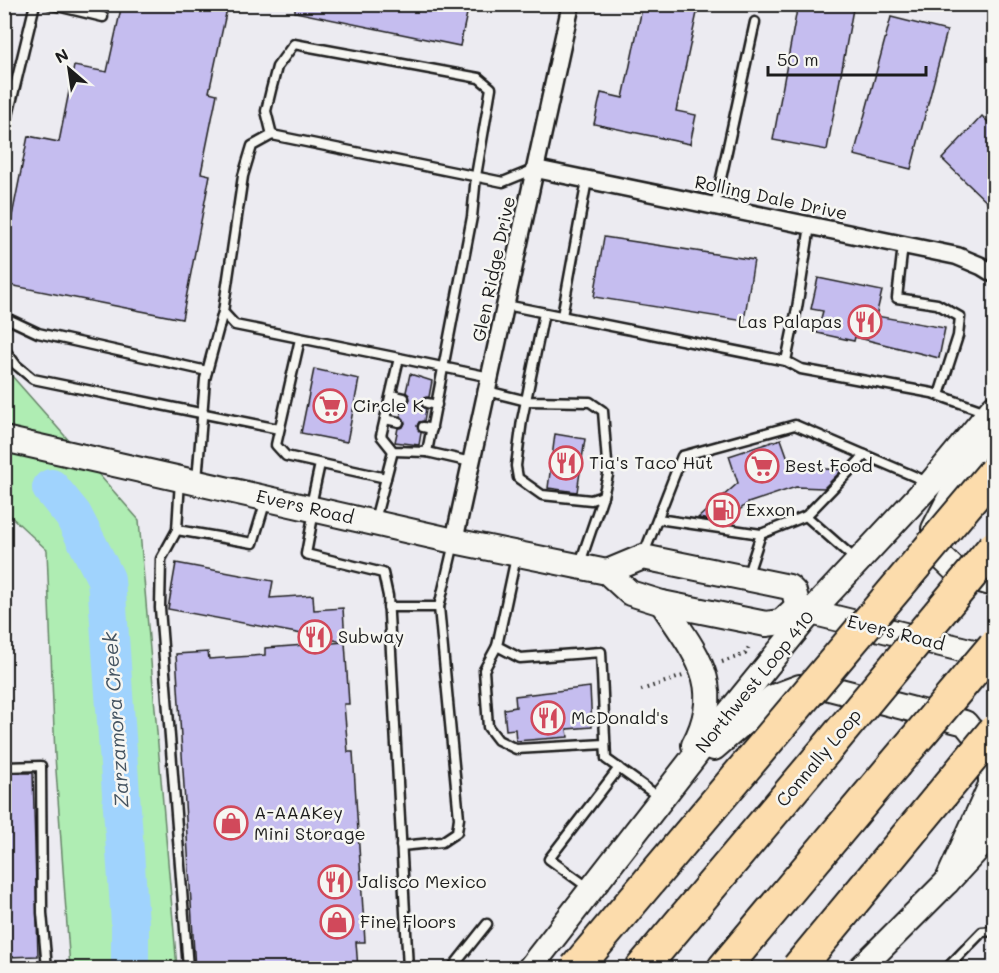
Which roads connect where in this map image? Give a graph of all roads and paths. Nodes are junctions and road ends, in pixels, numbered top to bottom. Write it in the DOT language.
graph roads {
  1 [pos="35,4"];
  2 [pos="49,4"];
  3 [pos="571,4"];
  4 [pos="103,17"];
  5 [pos="755,22"];
  6 [pos="4,132"];
  7 [pos="272,135"];
  8 [pos="536,169"];
  9 [pos="476,176"];
  10 [pos="587,180"];
  11 [pos="715,206"];
  12 [pos="810,226"];
  13 [pos="903,245"];
  14 [pos="994,274"];
  15 [pos="506,306"];
  16 [pos="223,312"];
  17 [pos="544,313"];
  18 [pos="562,316"];
  19 [pos="4,317"];
  20 [pos="300,339"];
  21 [pos="4,349"];
  22 [pos="399,358"];
  23 [pos="786,361"];
  24 [pos="444,368"];
  25 [pos="207,371"];
  26 [pos="489,384"];
  27 [pos="391,395"];
  28 [pos="939,395"];
  29 [pos="404,398"];
  30 [pos="527,401"];
  31 [pos="993,410"];
  32 [pos="202,414"];
  33 [pos="385,419"];
  34 [pos="399,422"];
  35 [pos="279,429"];
  36 [pos="4,440"];
  37 [pos="393,451"];
  38 [pos="427,452"];
  39 [pos="864,455"];
  40 [pos="471,462"];
  41 [pos="320,464"];
  42 [pos="994,472"];
  43 [pos="386,478"];
  44 [pos="188,481"];
  45 [pos="931,483"];
  46 [pos="603,496"];
  47 [pos="266,499"];
  48 [pos="313,509"];
  49 [pos="806,516"];
  50 [pos="658,519"];
  51 [pos="374,523"];
  52 [pos="177,530"];
  53 [pos="761,534"];
  54 [pos="454,541"];
  55 [pos="994,547"];
  56 [pos="516,554"];
  57 [pos="643,557"];
  58 [pos="858,562"];
  59 [pos="579,566"];
  60 [pos="607,572"];
  61 [pos="747,578"];
  62 [pos="994,584"];
  63 [pos="662,603"];
  64 [pos="388,607"];
  65 [pos="439,607"];
  66 [pos="805,609"];
  67 [pos="498,646"];
  68 [pos="994,646"];
  69 [pos="748,647"];
  70 [pos="994,657"];
  71 [pos="713,665"];
  72 [pos="690,674"];
  73 [pos="641,690"];
  74 [pos="994,730"];
  75 [pos="605,744"];
  76 [pos="4,767"];
  77 [pos="619,768"];
  78 [pos="668,790"];
  79 [pos="988,841"];
  80 [pos="401,846"];
  81 [pos="947,882"];
  82 [pos="592,890"];
  83 [pos="487,924"];
  84 [pos="994,931"];
  85 [pos="47,969"];
  86 [pos="188,969"];
  87 [pos="408,969"];
  88 [pos="452,969"];
  89 [pos="530,969"];
  90 [pos="576,969"];
  91 [pos="642,969"];
  92 [pos="724,969"];
  93 [pos="798,969"];
  94 [pos="861,969"];
  95 [pos="947,969"];
  1 -- 6 [label="lane"];
  2 -- 4 [label="lane"];
  3 -- 8 [label="street, Glen Ridge Drive"];
  5 -- 11 [label="lane"];
  7 -- 9 [label="lane"];
  7 -- 9 [label="lane"];
  7 -- 16 [label="lane"];
  8 -- 9 [label="lane"];
  8 -- 10 [label="street, Rolling Dale Drive"];
  8 -- 15 [label="street, Glen Ridge Drive"];
  9 -- 24 [label="lane"];
  10 -- 11 [label="street, Rolling Dale Drive"];
  10 -- 18 [label="lane"];
  11 -- 12 [label="street, Rolling Dale Drive"];
  12 -- 13 [label="street, Rolling Dale Drive"];
  12 -- 23 [label="lane"];
  13 -- 14 [label="street, Rolling Dale Drive"];
  13 -- 28 [label="lane"];
  15 -- 17 [label="lane"];
  15 -- 26 [label="street, Glen Ridge Drive"];
  16 -- 20 [label="lane"];
  16 -- 25 [label="lane"];
  17 -- 18 [label="lane"];
  17 -- 30 [label="lane"];
  18 -- 23 [label="lane"];
  19 -- 25 [label="lane"];
  20 -- 22 [label="lane"];
  20 -- 35 [label="lane"];
  21 -- 32 [label="lane"];
  22 -- 24 [label="lane"];
  22 -- 27 [label="lane"];
  23 -- 28 [label="lane"];
  24 -- 26 [label="lane"];
  24 -- 38 [label="lane"];
  25 -- 32 [label="lane"];
  26 -- 30 [label="lane"];
  26 -- 40 [label="street, Glen Ridge Drive"];
  27 -- 29 [label="lane"];
  27 -- 33 [label="lane"];
  28 -- 31 [label="lane"];
  30 -- 46 [label="lane"];
  30 -- 46 [label="lane"];
  31 -- 45 [label="main road, Northwest Loop 410"];
  31 -- 62 [label="main road"];
  32 -- 35 [label="lane"];
  32 -- 44 [label="lane"];
  33 -- 34 [label="lane"];
  33 -- 37 [label="lane"];
  35 -- 41 [label="lane"];
  36 -- 44 [label="main road, Evers Road"];
  37 -- 38 [label="lane"];
  37 -- 43 [label="lane"];
  38 -- 40 [label="lane"];
  39 -- 45 [label="lane"];
  39 -- 49 [label="lane"];
  39 -- 50 [label="lane"];
  40 -- 54 [label="street, Glen Ridge Drive"];
  41 -- 43 [label="lane"];
  41 -- 48 [label="lane"];
  42 -- 90 [label="highway, bridge"];
  43 -- 51 [label="lane"];
  44 -- 47 [label="main road, Evers Road"];
  44 -- 52 [label="lane"];
  45 -- 58 [label="main road, Northwest Loop 410"];
  46 -- 59 [label="lane"];
  47 -- 48 [label="main road, Evers Road"];
  47 -- 52 [label="lane"];
  48 -- 51 [label="main road, Evers Road"];
  48 -- 64 [label="lane"];
  49 -- 53 [label="lane"];
  49 -- 58 [label="lane"];
  50 -- 53 [label="lane"];
  50 -- 57 [label="lane"];
  51 -- 54 [label="main road, Evers Road"];
  52 -- 86 [label="lane"];
  53 -- 61 [label="lane"];
  54 -- 56 [label="main road, Evers Road"];
  54 -- 65 [label="lane"];
  55 -- 91 [label="highway, Connally Loop, bridge"];
  56 -- 59 [label="main road, Evers Road"];
  56 -- 67 [label="lane"];
  57 -- 60 [label="main road"];
  57 -- 61 [label="main road"];
  58 -- 66 [label="main road, Northwest Loop 410"];
  59 -- 60 [label="main road, Evers Road"];
  60 -- 63 [label="main road"];
  61 -- 66 [label="main road"];
  63 -- 66 [label="main road"];
  63 -- 78 [label="main road"];
  64 -- 65 [label="lane"];
  64 -- 80 [label="lane"];
  65 -- 80 [label="lane"];
  66 -- 70 [label="main road, Evers Road"];
  66 -- 78 [label="main road, Northwest Loop 410"];
  67 -- 75 [label="lane"];
  67 -- 75 [label="lane"];
  68 -- 92 [label="highway, bridge"];
  69 -- 71 [label="path"];
  72 -- 73 [label="path"];
  74 -- 93 [label="highway, bridge"];
  75 -- 77 [label="lane"];
  76 -- 85 [label="lane"];
  77 -- 78 [label="lane"];
  77 -- 82 [label="lane"];
  78 -- 81 [label="main road"];
  78 -- 82 [label="main road, Northwest Loop 410"];
  79 -- 81 [label="main road"];
  80 -- 87 [label="lane"];
  81 -- 94 [label="main road"];
  82 -- 89 [label="main road, Northwest Loop 410"];
  83 -- 88 [label="lane"];
  84 -- 95 [label="lane"];
}
